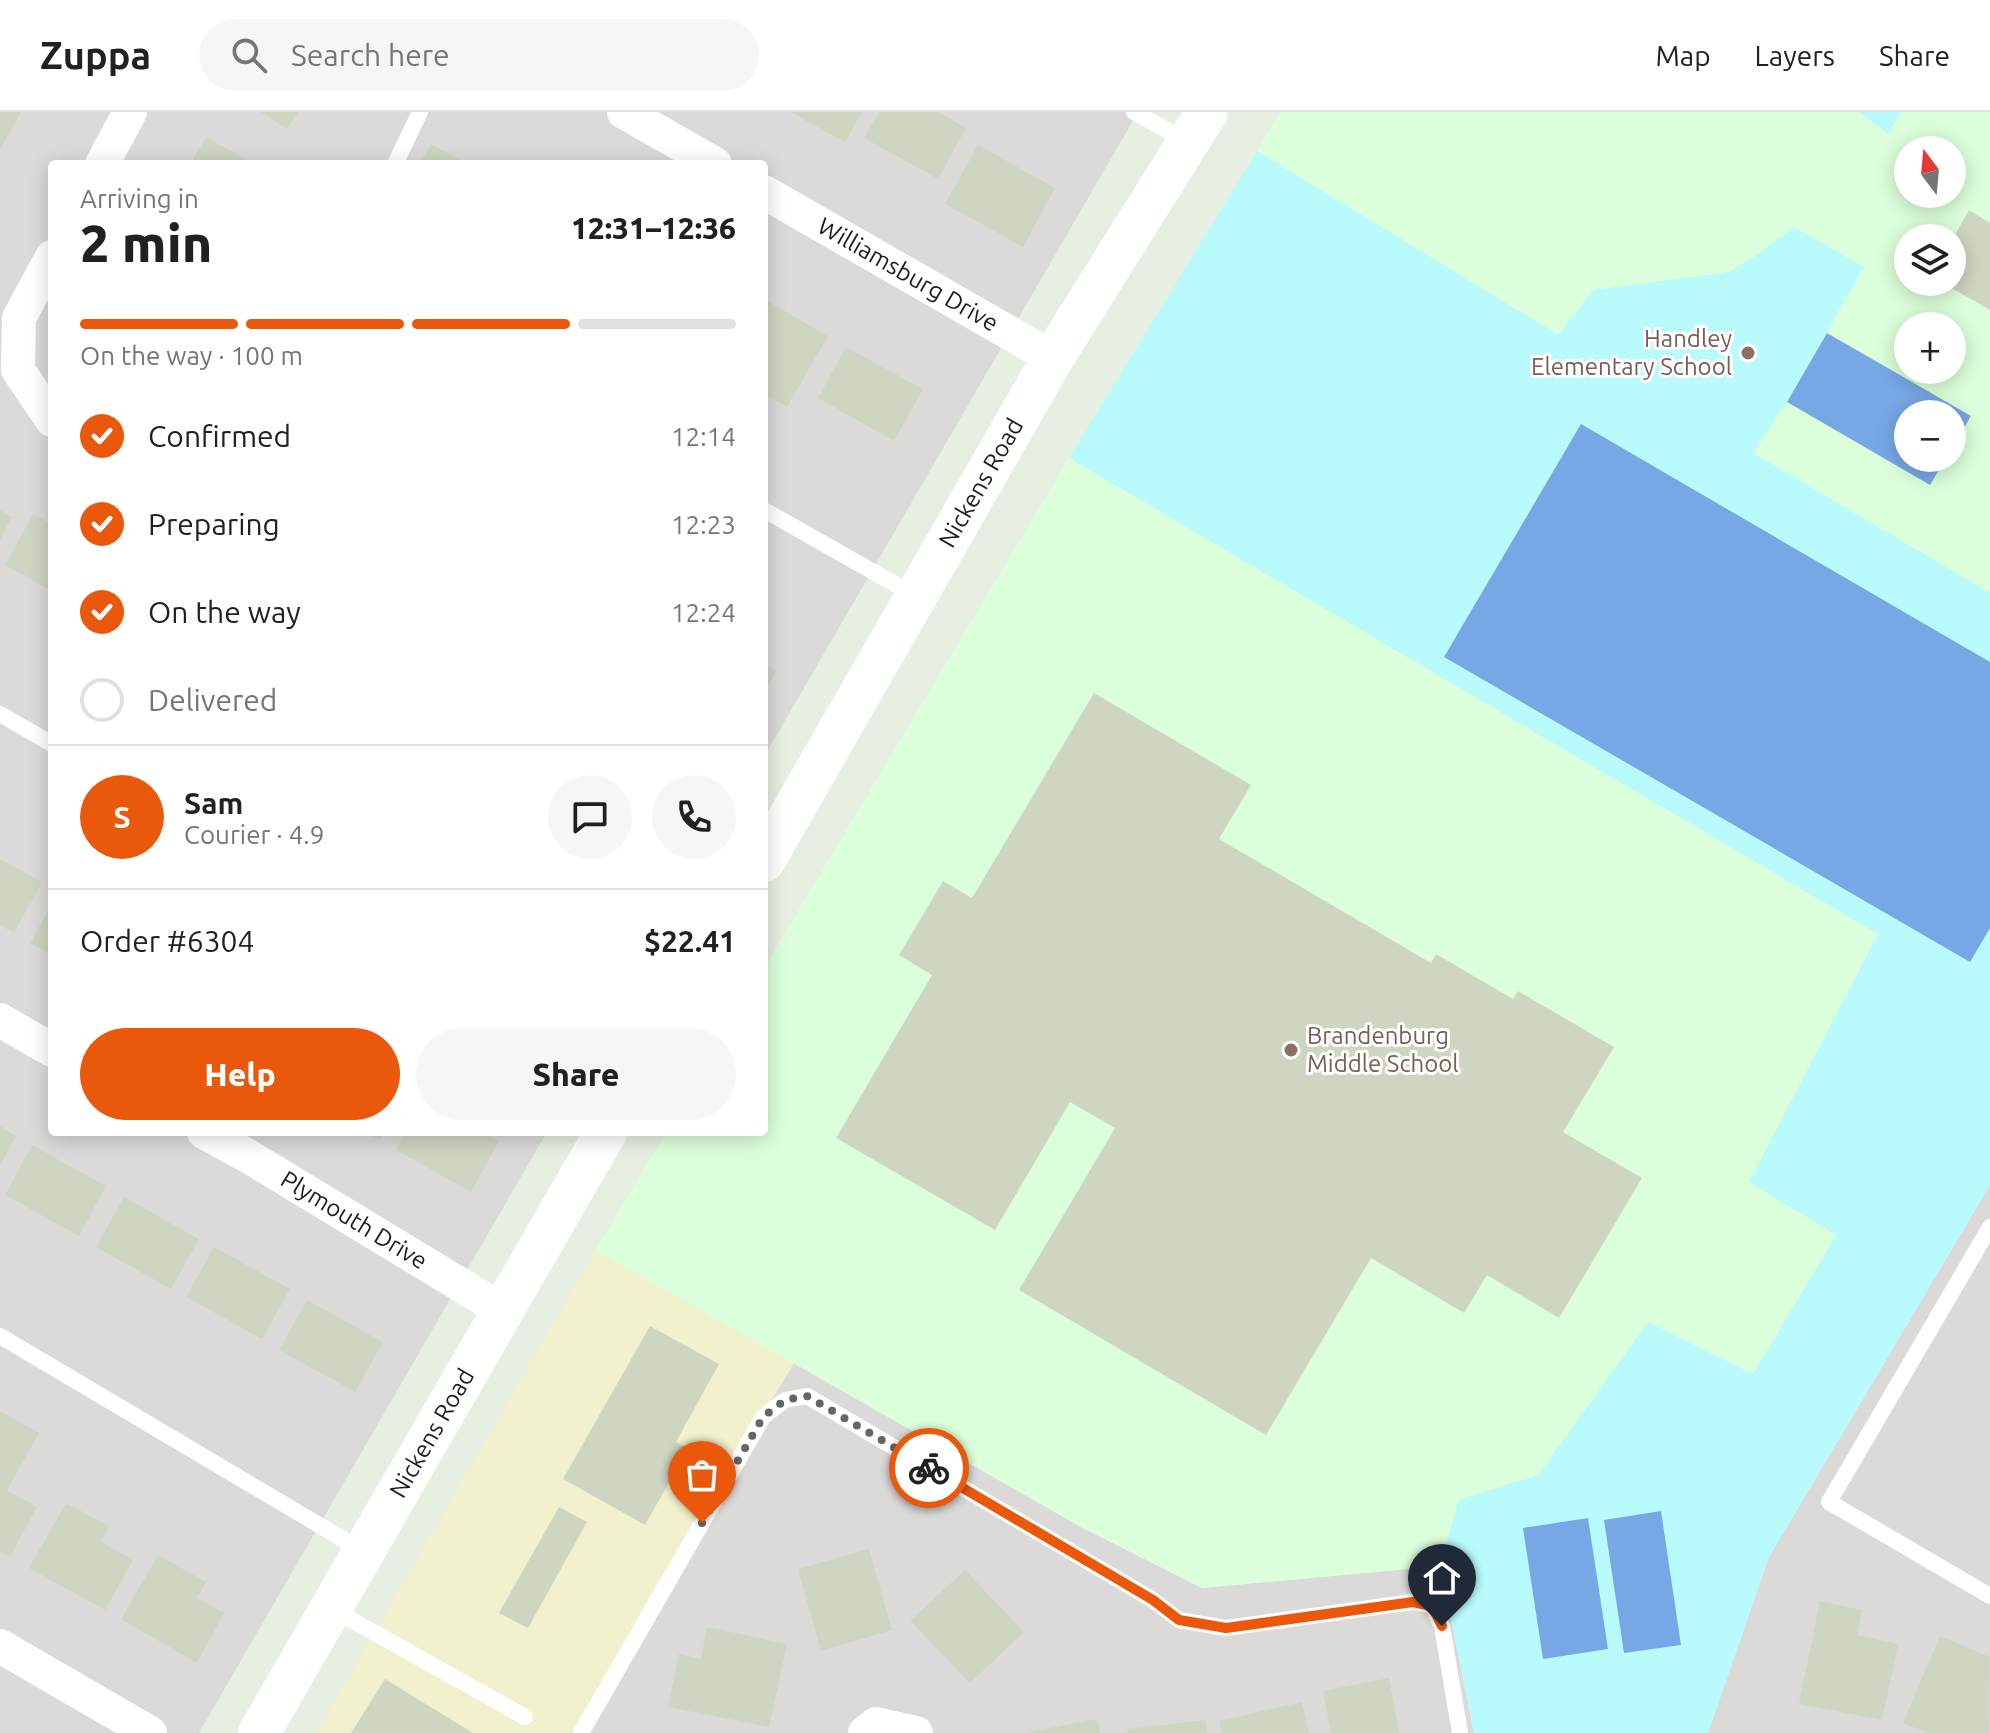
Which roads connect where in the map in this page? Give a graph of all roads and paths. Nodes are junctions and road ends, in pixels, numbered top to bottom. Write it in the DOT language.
graph roads {
  1 [pos="130,112"];
  2 [pos="420,112"];
  3 [pos="624,112"];
  4 [pos="1134,112"];
  5 [pos="1197,127"];
  6 [pos="104,160"];
  7 [pos="397,160"];
  8 [pos="708,160"];
  9 [pos="768,194"];
  10 [pos="48,264"];
  11 [pos="1053,358"];
  12 [pos="48,414"];
  13 [pos="768,512"];
  14 [pos="916,596"];
  15 [pos="0,714"];
  16 [pos="48,742"];
  17 [pos="768,846"];
  18 [pos="0,1020"];
  19 [pos="48,1048"];
  20 [pos="211,1136"];
  21 [pos="604,1136"];
  22 [pos="1990,1227"];
  23 [pos="502,1310"];
  24 [pos="0,1336"];
  25 [pos="363,1551"];
  26 [pos="1990,1596"];
  27 [pos="331,1608"];
  28 [pos="0,1646"];
  29 [pos="525,1717"];
  30 [pos="150,1733"];
  31 [pos="259,1733"];
  32 [pos="581,1733"];
  33 [pos="865,1733"];
  34 [pos="916,1733"];
  35 [pos="1460,1733"];
  1 -- 6 [label="street"];
  2 -- 7 [label="lane"];
  3 -- 8 [label="street"];
  4 -- 5 [label="lane"];
  5 -- 11 [label="street, Nickens Road"];
  9 -- 11 [label="street, Williamsburg Drive"];
  10 -- 12 [label="street"];
  11 -- 14 [label="street, Nickens Road"];
  13 -- 14 [label="lane"];
  14 -- 17 [label="street, Nickens Road"];
  15 -- 16 [label="lane"];
  18 -- 19 [label="street"];
  20 -- 23 [label="street, Plymouth Drive"];
  21 -- 23 [label="street, Nickens Road"];
  22 -- 26 [label="lane"];
  23 -- 25 [label="street, Nickens Road"];
  24 -- 25 [label="lane"];
  25 -- 27 [label="street, Nickens Road"];
  27 -- 29 [label="lane"];
  27 -- 31 [label="street, Nickens Road"];
  28 -- 30 [label="street"];
  32 -- 35 [label="lane"];
  33 -- 34 [label="street"];
}
